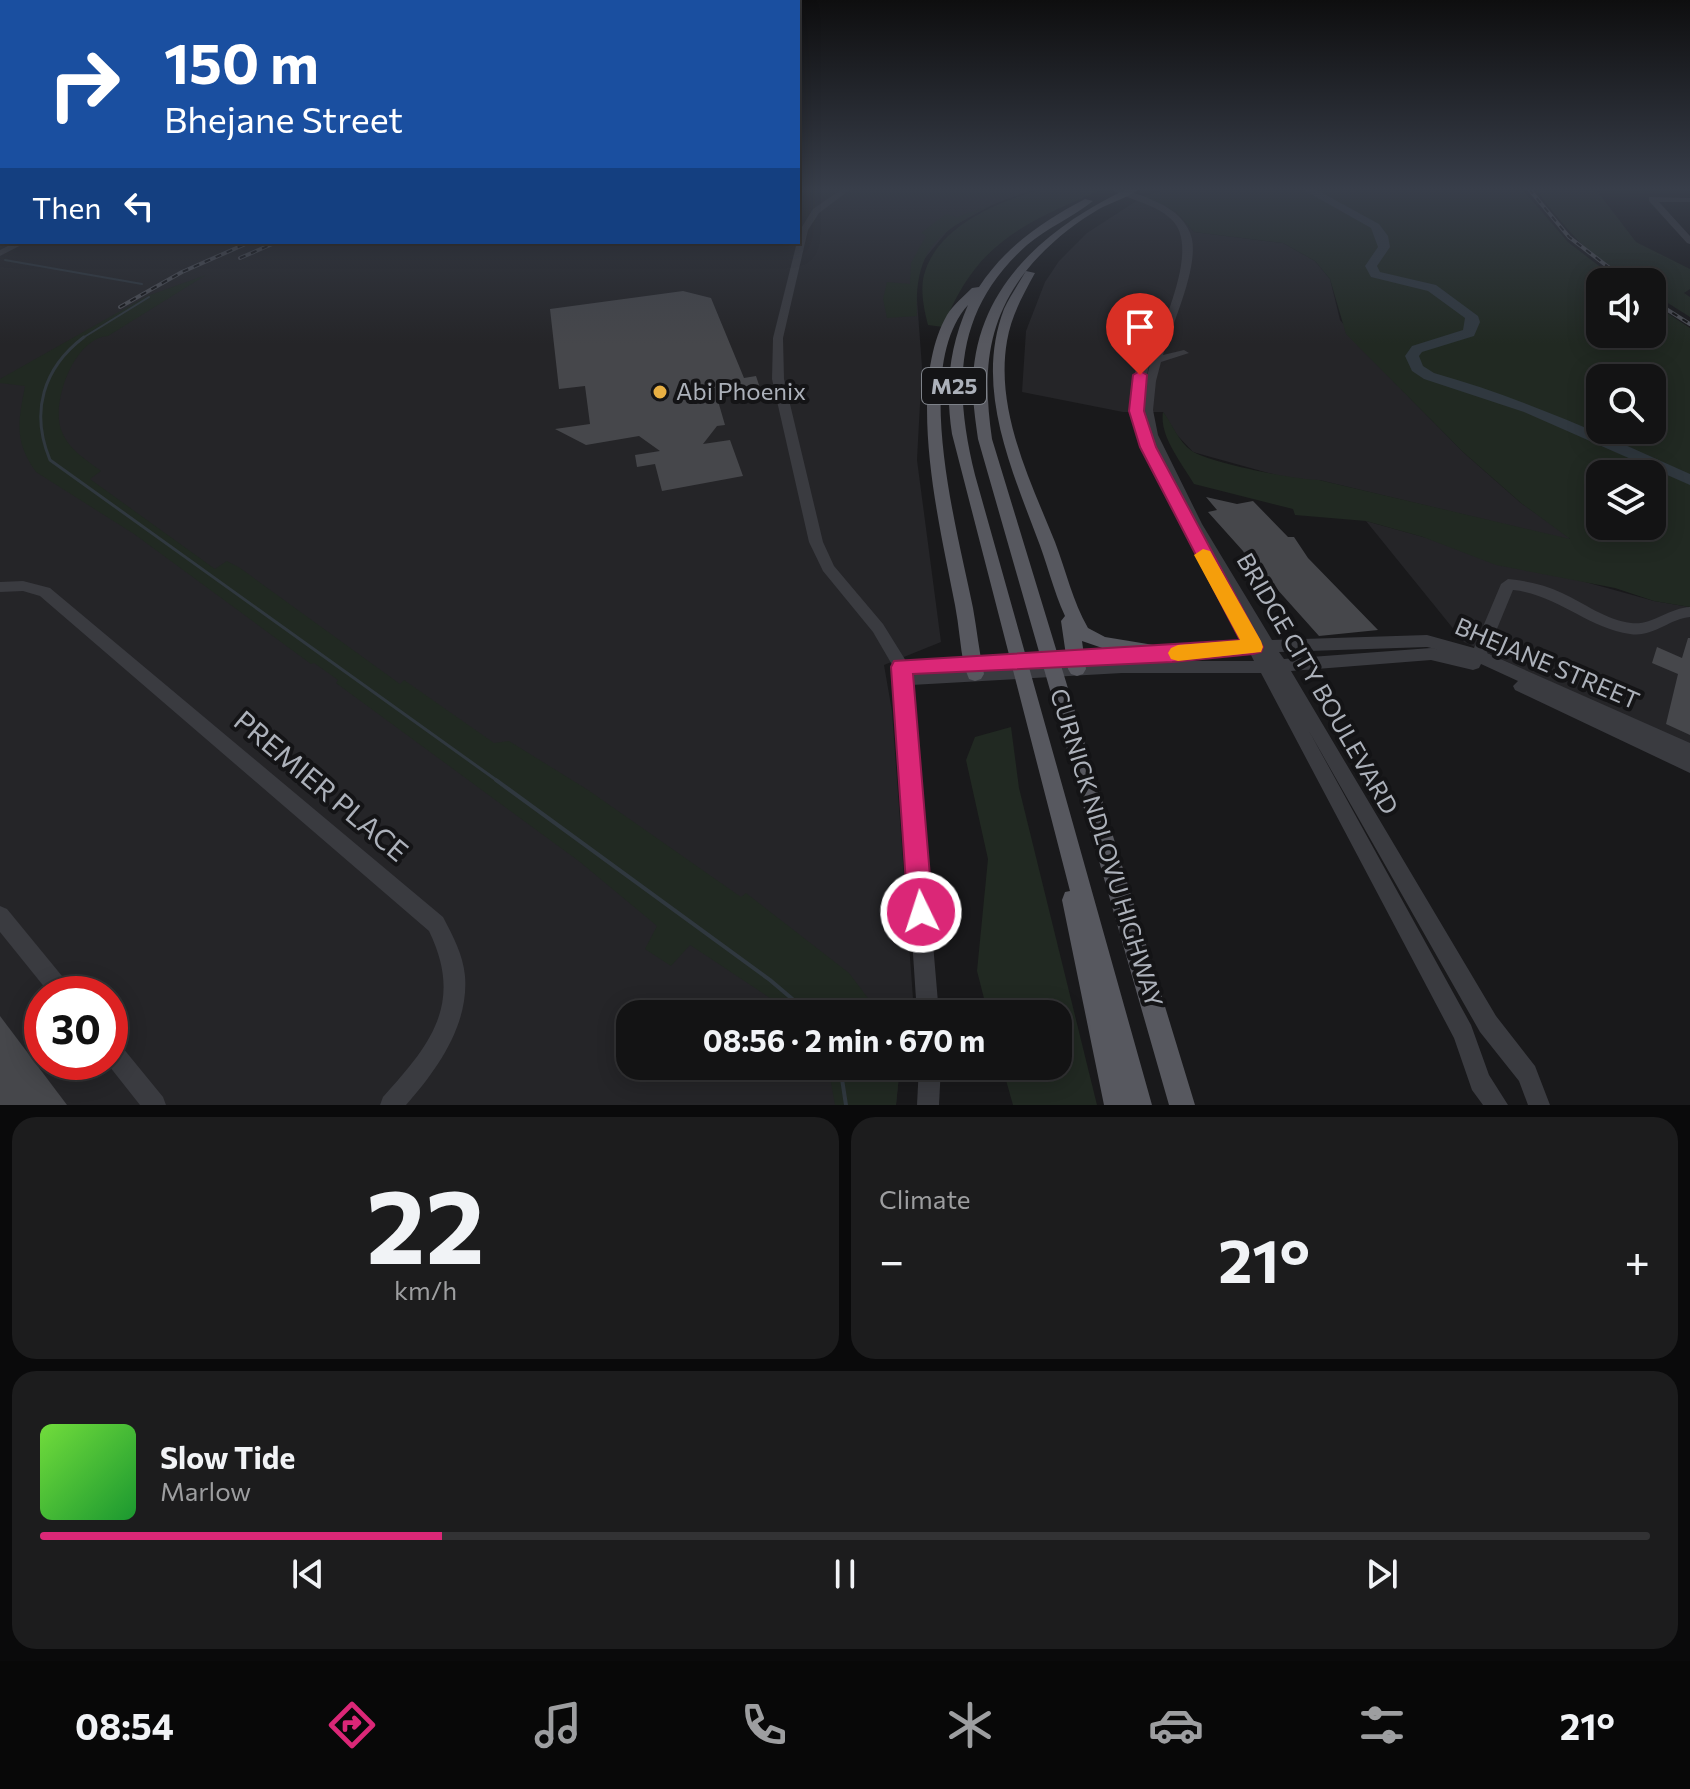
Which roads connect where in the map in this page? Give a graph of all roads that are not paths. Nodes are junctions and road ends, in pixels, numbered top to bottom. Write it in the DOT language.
graph roads {
  1 [pos="801,241"];
  2 [pos="1025,241"];
  3 [pos="1049,241"];
  4 [pos="1057,241"];
  5 [pos="1189,241"];
  6 [pos="19,244"];
  7 [pos="0,253"];
  8 [pos="1184,268"];
  9 [pos="985,286"];
  10 [pos="1184,353"];
  11 [pos="1157,360"];
  12 [pos="1177,494"];
  13 [pos="0,587"];
  14 [pos="1066,596"];
  15 [pos="1690,612"];
  16 [pos="1260,646"];
  17 [pos="1172,654"];
  18 [pos="1478,657"];
  19 [pos="1076,663"];
  20 [pos="1272,666"];
  21 [pos="973,668"];
  22 [pos="903,673"];
  23 [pos="1690,751"];
  24 [pos="1690,766"];
  25 [pos="1064,827"];
  26 [pos="0,916"];
  27 [pos="49,976"];
  28 [pos="927,1000"];
  29 [pos="1156,1012"];
  30 [pos="128,1072"];
  31 [pos="929,1080"];
  32 [pos="155,1105"];
  33 [pos="391,1105"];
  34 [pos="928,1105"];
  35 [pos="1117,1105"];
  36 [pos="1139,1105"];
  37 [pos="1182,1105"];
  38 [pos="1192,1105"];
  39 [pos="1497,1105"];
  40 [pos="1539,1105"];
  1 -- 22 [label="street"];
  2 -- 9 [label="main road, CURNICK NDLOVU HIGHWAY / M25"];
  3 -- 29 [label="main road, CURNICK NDLOVU HIGHWAY / M25"];
  4 -- 14 [label="main road"];
  5 -- 8 [label="street, BRIDGE CITY BOULEVARD"];
  6 -- 7 [label="street"];
  8 -- 11 [label="street, BRIDGE CITY BOULEVARD"];
  8 -- 12 [label="street, BRIDGE CITY BOULEVARD"];
  9 -- 21 [label="main road"];
  9 -- 25 [label="main road, CURNICK NDLOVU HIGHWAY / M25"];
  10 -- 11 [label="street"];
  11 -- 12 [label="street, BRIDGE CITY BOULEVARD"];
  12 -- 16 [label="street, BRIDGE CITY BOULEVARD"];
  13 -- 33 [label="street, PREMIER PLACE"];
  14 -- 17 [label="main road"];
  14 -- 19 [label="main road"];
  15 -- 18 [label="street"];
  16 -- 17 [label="street, BHEJANE STREET"];
  16 -- 18 [label="street, BHEJANE STREET"];
  16 -- 20 [label="street, BRIDGE CITY BOULEVARD"];
  17 -- 19 [label="street, BHEJANE STREET"];
  18 -- 23 [label="street, BHEJANE STREET"];
  19 -- 20 [label="street, BHEJANE STREET"];
  19 -- 21 [label="street, BHEJANE STREET"];
  20 -- 24 [label="street, BHEJANE STREET"];
  20 -- 39 [label="street, BRIDGE CITY BOULEVARD"];
  20 -- 40 [label="street, BRIDGE CITY BOULEVARD"];
  21 -- 22 [label="street, BHEJANE STREET"];
  22 -- 28 [label="street"];
  25 -- 35 [label="main road"];
  25 -- 36 [label="main road, CURNICK NDLOVU HIGHWAY / M25"];
  26 -- 27 [label="street"];
  29 -- 37 [label="main road, CURNICK NDLOVU HIGHWAY / M25"];
  29 -- 38 [label="main road"];
  30 -- 32 [label="street"];
  31 -- 34 [label="street"];
}
